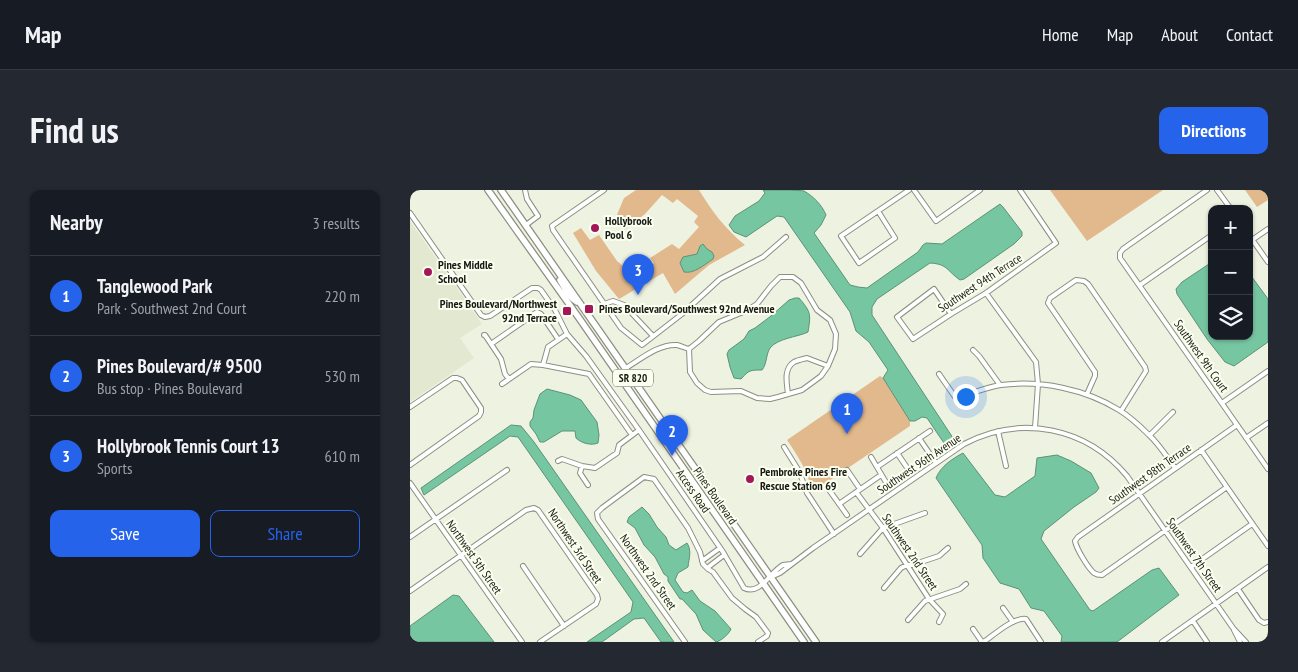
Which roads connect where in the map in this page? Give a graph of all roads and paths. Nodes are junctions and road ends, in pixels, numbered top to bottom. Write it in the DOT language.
graph roads {
  1 [pos="488,190"];
  2 [pos="501,190"];
  3 [pos="525,190"];
  4 [pos="604,190"];
  5 [pos="909,190"];
  6 [pos="914,190"];
  7 [pos="980,190"];
  8 [pos="1020,190"];
  9 [pos="1207,190"];
  10 [pos="1217,190"];
  11 [pos="1228,205"];
  12 [pos="878,211"];
  13 [pos="410,213"];
  14 [pos="526,225"];
  15 [pos="1268,229"];
  16 [pos="786,237"];
  17 [pos="1208,237"];
  18 [pos="1253,239"];
  19 [pos="1253,241"];
  20 [pos="533,254"];
  21 [pos="1268,262"];
  22 [pos="1140,285"];
  23 [pos="986,293"];
  24 [pos="580,303"];
  25 [pos="604,304"];
  26 [pos="951,314"];
  27 [pos="567,334"];
  28 [pos="484,335"];
  29 [pos="653,336"];
  30 [pos="558,340"];
  31 [pos="491,344"];
  32 [pos="688,349"];
  33 [pos="973,350"];
  34 [pos="604,355"];
  35 [pos="543,365"];
  36 [pos="828,366"];
  37 [pos="626,368"];
  38 [pos="1268,371"];
  39 [pos="938,374"];
  40 [pos="509,379"];
  41 [pos="502,384"];
  42 [pos="1038,384"];
  43 [pos="1000,385"];
  44 [pos="788,394"];
  45 [pos="1087,394"];
  46 [pos="1222,403"];
  47 [pos="410,407"];
  48 [pos="1121,411"];
  49 [pos="1173,412"];
  50 [pos="1268,423"];
  51 [pos="1237,425"];
  52 [pos="1036,428"];
  53 [pos="639,430"];
  54 [pos="930,431"];
  55 [pos="998,431"];
  56 [pos="632,435"];
  57 [pos="1150,435"];
  58 [pos="919,438"];
  59 [pos="1246,438"];
  60 [pos="784,447"];
  61 [pos="1201,450"];
  62 [pos="897,453"];
  63 [pos="870,457"];
  64 [pos="558,461"];
  65 [pos="936,463"];
  66 [pos="410,464"];
  67 [pos="582,466"];
  68 [pos="1006,466"];
  69 [pos="878,467"];
  70 [pos="1175,468"];
  71 [pos="908,469"];
  72 [pos="1268,469"];
  73 [pos="507,470"];
  74 [pos="847,470"];
  75 [pos="881,475"];
  76 [pos="410,483"];
  77 [pos="887,484"];
  78 [pos="588,485"];
  79 [pos="828,487"];
  80 [pos="1227,487"];
  81 [pos="860,489"];
  82 [pos="856,492"];
  83 [pos="713,494"];
  84 [pos="1139,494"];
  85 [pos="706,500"];
  86 [pos="839,504"];
  87 [pos="869,510"];
  88 [pos="925,513"];
  89 [pos="847,515"];
  90 [pos="435,519"];
  91 [pos="1252,524"];
  92 [pos="883,528"];
  93 [pos="1165,531"];
  94 [pos="834,534"];
  95 [pos="410,537"];
  96 [pos="1268,546"];
  97 [pos="720,548"];
  98 [pos="948,548"];
  99 [pos="860,554"];
  100 [pos="724,555"];
  101 [pos="461,556"];
  102 [pos="702,561"];
  103 [pos="907,565"];
  104 [pos="523,566"];
  105 [pos="1191,567"];
  106 [pos="707,568"];
  107 [pos="1268,568"];
  108 [pos="771,577"];
  109 [pos="763,583"];
  110 [pos="966,584"];
  111 [pos="744,588"];
  112 [pos="884,588"];
  113 [pos="1238,589"];
  114 [pos="410,591"];
  115 [pos="929,599"];
  116 [pos="1216,604"];
  117 [pos="1003,608"];
  118 [pos="908,620"];
  119 [pos="1193,621"];
  120 [pos="939,622"];
  121 [pos="1013,622"];
  122 [pos="1266,622"];
  123 [pos="792,625"];
  124 [pos="564,626"];
  125 [pos="1233,628"];
  126 [pos="973,629"];
  127 [pos="522,642"];
  128 [pos="540,642"];
  129 [pos="685,642"];
  130 [pos="758,642"];
  131 [pos="804,642"];
  132 [pos="809,642"];
  133 [pos="816,642"];
  134 [pos="982,642"];
  135 [pos="1041,642"];
  136 [pos="1162,642"];
  137 [pos="1207,642"];
  138 [pos="1240,642"];
  139 [pos="1246,642"];
  1 -- 20 [label="highway, Pines Boulevard / SR 820"];
  2 -- 14 [label="highway, Pines Boulevard / SR 820"];
  3 -- 14 [label="street"];
  4 -- 25 [label="street"];
  5 -- 12 [label="street"];
  6 -- 7 [label="street"];
  8 -- 23 [label="street, Southwest 94th Terrace"];
  9 -- 22 [label="street, Southwest 9th Court"];
  10 -- 11 [label="street"];
  12 -- 12 [label="street"];
  13 -- 27 [label="street, Access Road"];
  14 -- 24 [label="highway, Pines Boulevard / SR 820"];
  15 -- 18 [label="street"];
  16 -- 29 [label="street"];
  17 -- 22 [label="street"];
  19 -- 21 [label="street"];
  20 -- 24 [label="highway"];
  20 -- 34 [label="highway, Pines Boulevard / SR 820"];
  22 -- 46 [label="street, Southwest 9th Court"];
  23 -- 26 [label="street, Southwest 94th Terrace"];
  23 -- 42 [label="street"];
  24 -- 37 [label="highway, Pines Boulevard / SR 820"];
  25 -- 29 [label="street"];
  25 -- 29 [label="street"];
  26 -- 26 [label="street, Southwest 94th Terrace"];
  27 -- 30 [label="street"];
  27 -- 53 [label="street, Access Road"];
  28 -- 31 [label="street"];
  30 -- 31 [label="street"];
  30 -- 35 [label="street"];
  31 -- 40 [label="street"];
  32 -- 36 [label="street"];
  32 -- 37 [label="street"];
  32 -- 44 [label="street"];
  33 -- 43 [label="street"];
  34 -- 37 [label="highway"];
  34 -- 85 [label="highway, Pines Boulevard / SR 820"];
  35 -- 40 [label="street"];
  35 -- 56 [label="street"];
  36 -- 44 [label="street"];
  36 -- 44 [label="street"];
  37 -- 83 [label="highway, Pines Boulevard / SR 820"];
  38 -- 46 [label="street"];
  39 -- 43 [label="street"];
  40 -- 41 [label="street"];
  42 -- 43 [label="street"];
  42 -- 45 [label="street"];
  42 -- 52 [label="street"];
  45 -- 48 [label="street"];
  45 -- 48 [label="street"];
  46 -- 51 [label="street, Southwest 9th Court"];
  47 -- 66 [label="street"];
  48 -- 57 [label="street"];
  49 -- 57 [label="street"];
  50 -- 59 [label="street"];
  51 -- 59 [label="street, Southwest 9th Court"];
  51 -- 61 [label="street, Southwest 98th Terrace"];
  52 -- 55 [label="street, Southwest 96th Avenue"];
  52 -- 84 [label="street, Southwest 96th Avenue"];
  53 -- 56 [label="street"];
  53 -- 97 [label="street, Access Road"];
  54 -- 58 [label="street"];
  55 -- 65 [label="street, Southwest 96th Avenue"];
  55 -- 68 [label="street"];
  56 -- 67 [label="street"];
  57 -- 70 [label="street"];
  58 -- 62 [label="street"];
  58 -- 65 [label="street"];
  59 -- 72 [label="street, Southwest 9th Court"];
  60 -- 94 [label="street"];
  61 -- 70 [label="street, Southwest 98th Terrace"];
  61 -- 80 [label="street"];
  62 -- 69 [label="street"];
  62 -- 71 [label="street"];
  63 -- 69 [label="street"];
  64 -- 67 [label="street"];
  65 -- 87 [label="street, Southwest 96th Avenue"];
  67 -- 78 [label="street"];
  69 -- 75 [label="street"];
  70 -- 84 [label="street, Southwest 98th Terrace"];
  73 -- 90 [label="street"];
  74 -- 81 [label="street"];
  75 -- 77 [label="street"];
  75 -- 81 [label="street"];
  76 -- 90 [label="street, Northwest 5th Street"];
  79 -- 86 [label="street"];
  80 -- 91 [label="street"];
  80 -- 93 [label="street"];
  81 -- 82 [label="street"];
  82 -- 86 [label="street"];
  82 -- 87 [label="street, Southwest 2nd Street"];
  83 -- 85 [label="street"];
  83 -- 108 [label="highway, Pines Boulevard / SR 820"];
  84 -- 93 [label="street, Southwest 7th Street"];
  84 -- 93 [label="street, Southwest 98th Terrace"];
  85 -- 109 [label="highway, Pines Boulevard / SR 820"];
  86 -- 89 [label="street"];
  87 -- 92 [label="street, Southwest 2nd Street"];
  87 -- 94 [label="street, Southwest 96th Avenue"];
  88 -- 92 [label="street"];
  90 -- 95 [label="street"];
  90 -- 101 [label="street, Northwest 5th Street"];
  91 -- 96 [label="street"];
  91 -- 105 [label="street"];
  92 -- 99 [label="street"];
  92 -- 103 [label="street, Southwest 2nd Street"];
  93 -- 105 [label="street, Southwest 7th Street"];
  94 -- 108 [label="street, Southwest 96th Avenue"];
  97 -- 100 [label="street, Access Road"];
  97 -- 102 [label="street"];
  98 -- 103 [label="street"];
  100 -- 106 [label="street"];
  100 -- 111 [label="street, Access Road"];
  101 -- 114 [label="street"];
  101 -- 124 [label="street, Northwest 3rd Street"];
  101 -- 127 [label="street, Northwest 5th Street"];
  102 -- 106 [label="street"];
  102 -- 129 [label="street, Northwest 2nd Street"];
  103 -- 112 [label="street"];
  103 -- 115 [label="street, Southwest 2nd Street"];
  104 -- 124 [label="street"];
  105 -- 116 [label="street, Southwest 7th Street"];
  106 -- 130 [label="street"];
  107 -- 113 [label="street"];
  108 -- 109 [label="street, Southwest 96th Avenue"];
  108 -- 133 [label="highway, Pines Boulevard / SR 820"];
  109 -- 111 [label="street, Southwest 96th Avenue"];
  109 -- 123 [label="highway, Pines Boulevard / SR 820"];
  110 -- 115 [label="street"];
  113 -- 116 [label="street"];
  113 -- 122 [label="street"];
  115 -- 118 [label="street"];
  115 -- 120 [label="street, Southwest 2nd Street"];
  116 -- 119 [label="street"];
  116 -- 125 [label="street, Southwest 7th Street"];
  117 -- 121 [label="street"];
  119 -- 136 [label="street"];
  119 -- 137 [label="street"];
  121 -- 134 [label="street"];
  121 -- 135 [label="street"];
  123 -- 131 [label="highway, Pines Boulevard / SR 820"];
  123 -- 132 [label="highway"];
  124 -- 128 [label="street"];
  125 -- 138 [label="street, Southwest 7th Street"];
  125 -- 139 [label="street, Southwest 7th Street"];
  126 -- 134 [label="street"];
}
